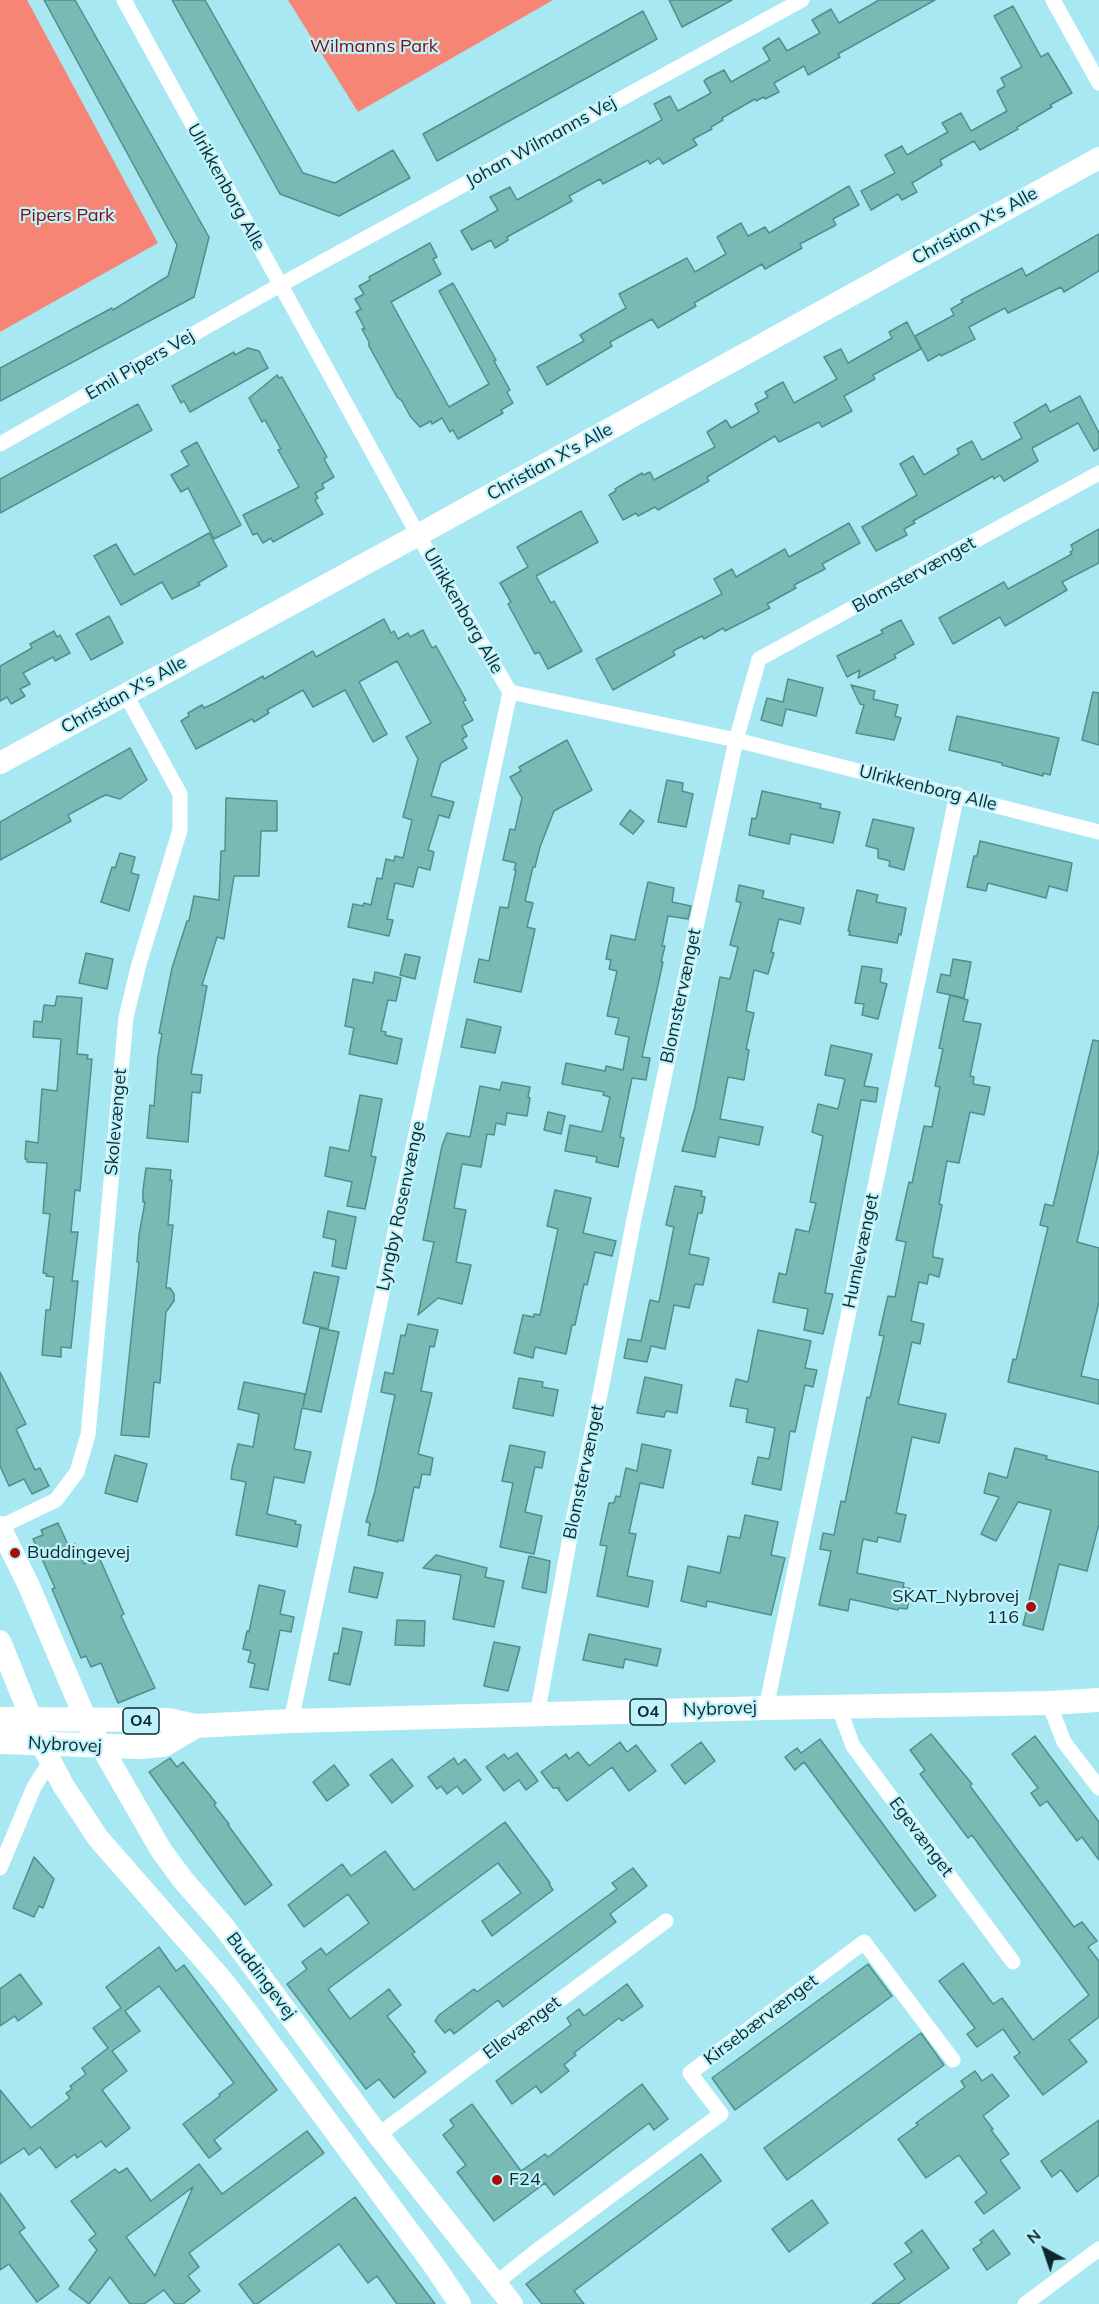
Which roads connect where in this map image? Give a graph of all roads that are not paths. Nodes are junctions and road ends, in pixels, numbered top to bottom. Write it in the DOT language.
graph roads {
  1 [pos="124,0"];
  2 [pos="802,0"];
  3 [pos="1053,0"];
  4 [pos="1099,83"];
  5 [pos="1099,158"];
  6 [pos="280,285"];
  7 [pos="0,444"];
  8 [pos="1099,473"];
  9 [pos="418,535"];
  10 [pos="510,692"];
  11 [pos="126,695"];
  12 [pos="736,740"];
  13 [pos="0,763"];
  14 [pos="957,794"];
  15 [pos="1099,832"];
  16 [pos="0,1527"];
  17 [pos="0,1641"];
  18 [pos="1099,1700"];
  19 [pos="1049,1703"];
  20 [pos="766,1708"];
  21 [pos="839,1708"];
  22 [pos="537,1715"];
  23 [pos="32,1718"];
  24 [pos="0,1719"];
  25 [pos="86,1720"];
  26 [pos="291,1721"];
  27 [pos="196,1726"];
  28 [pos="0,1742"];
  29 [pos="100,1747"];
  30 [pos="46,1753"];
  31 [pos="1099,1788"];
  32 [pos="0,1868"];
  33 [pos="666,1921"];
  34 [pos="1013,1962"];
  35 [pos="953,2060"];
  36 [pos="378,2135"];
  37 [pos="1099,2249"];
  38 [pos="496,2283"];
  39 [pos="460,2304"];
  40 [pos="512,2304"];
  41 [pos="1025,2304"];
  1 -- 6 [label="street, Ulrikkenborg Alle"];
  2 -- 6 [label="street, Johan Wilmanns Vej"];
  3 -- 4 [label="street"];
  5 -- 9 [label="street, Christian X's Alle"];
  6 -- 7 [label="street, Emil Pipers Vej"];
  6 -- 9 [label="street, Ulrikkenborg Alle"];
  8 -- 12 [label="street, Blomstervænget"];
  9 -- 10 [label="street, Ulrikkenborg Alle"];
  9 -- 11 [label="street, Christian X's Alle"];
  10 -- 12 [label="street, Ulrikkenborg Alle"];
  10 -- 26 [label="street, Lyngby Rosenvænge"];
  11 -- 13 [label="street, Christian X's Alle"];
  11 -- 16 [label="street, Skolevænget"];
  12 -- 14 [label="street, Ulrikkenborg Alle"];
  12 -- 22 [label="street, Blomstervænget"];
  14 -- 15 [label="street, Ulrikkenborg Alle"];
  14 -- 20 [label="street, Humlevænget"];
  16 -- 25 [label="street, Buddingevej"];
  17 -- 23 [label="street, Buddingevej"];
  18 -- 19 [label="main road, Nybrovej / O4"];
  19 -- 21 [label="main road, Nybrovej / O4"];
  19 -- 31 [label="street"];
  20 -- 21 [label="main road, Nybrovej / O4"];
  20 -- 22 [label="main road, Nybrovej / O4"];
  21 -- 34 [label="street, Egevænget"];
  22 -- 26 [label="main road, Nybrovej / O4"];
  23 -- 24 [label="main road, Nybrovej / O4"];
  23 -- 25 [label="main road, Nybrovej / O4"];
  23 -- 30 [label="street, Buddingevej"];
  25 -- 27 [label="main road, Nybrovej / O4"];
  25 -- 29 [label="street, Buddingevej"];
  26 -- 27 [label="main road, Nybrovej / O4"];
  27 -- 29 [label="main road, Nybrovej / O4"];
  28 -- 30 [label="main road, Nybrovej / O4"];
  29 -- 30 [label="main road, Nybrovej / O4"];
  29 -- 36 [label="street, Buddingevej"];
  30 -- 32 [label="street"];
  30 -- 39 [label="street, Buddingevej"];
  33 -- 36 [label="street, Ellevænget"];
  35 -- 38 [label="street, Kirsebærvænget"];
  36 -- 38 [label="street, Buddingevej"];
  37 -- 41 [label="street"];
  38 -- 40 [label="street, Buddingevej"];
}
